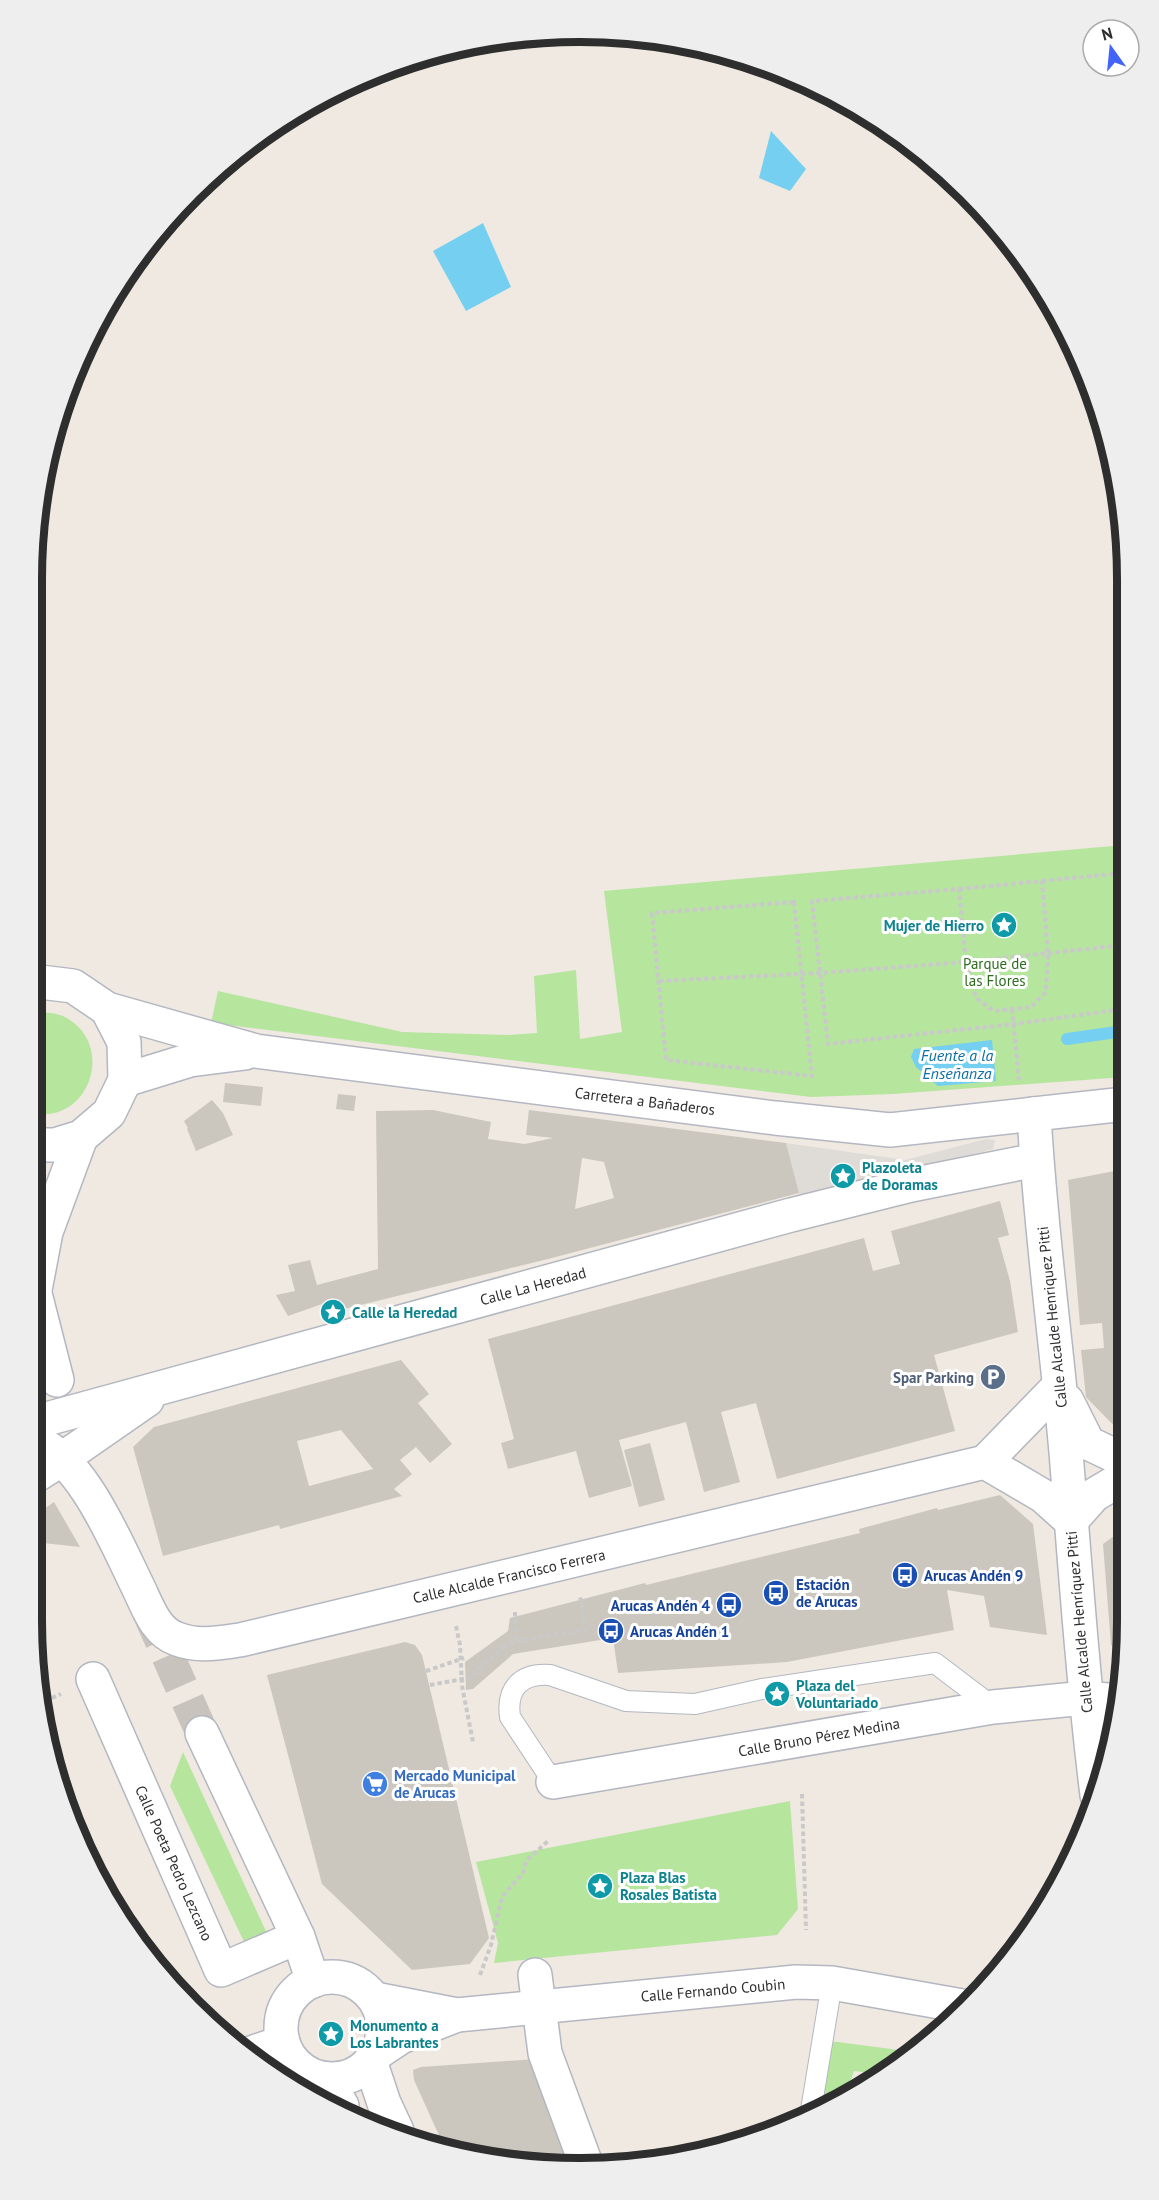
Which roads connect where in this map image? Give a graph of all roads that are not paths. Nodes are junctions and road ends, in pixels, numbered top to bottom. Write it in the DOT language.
graph roads {
  1 [pos="42,982"];
  2 [pos="106,1009"];
  3 [pos="255,1051"];
  4 [pos="124,1080"];
  5 [pos="1027,1102"];
  6 [pos="1117,1104"];
  7 [pos="81,1137"];
  8 [pos="42,1145"];
  9 [pos="1036,1160"];
  10 [pos="42,1250"];
  11 [pos="42,1323"];
  12 [pos="57,1380"];
  13 [pos="166,1386"];
  14 [pos="1059,1386"];
  15 [pos="42,1420"];
  16 [pos="42,1444"];
  17 [pos="1117,1457"];
  18 [pos="62,1459"];
  19 [pos="985,1462"];
  20 [pos="42,1472"];
  21 [pos="1117,1481"];
  22 [pos="1071,1521"];
  23 [pos="93,1679"];
  24 [pos="1085,1698"];
  25 [pos="1111,1700"];
  26 [pos="993,1707"];
  27 [pos="202,1733"];
  28 [pos="1094,1776"];
  29 [pos="554,1782"];
  30 [pos="298,1937"];
  31 [pos="535,1975"];
  32 [pos="313,1981"];
  33 [pos="832,1983"];
  34 [pos="375,2000"];
  35 [pos="956,2005"];
  36 [pos="539,2007"];
  37 [pos="457,2015"];
  38 [pos="283,2043"];
  39 [pos="258,2051"];
  40 [pos="374,2057"];
  41 [pos="334,2093"];
  42 [pos="812,2105"];
  43 [pos="394,2124"];
  44 [pos="584,2158"];
  1 -- 2 [label="main road"];
  2 -- 3 [label="main road, Carretera a Bañaderos"];
  2 -- 4 [label="main road"];
  3 -- 4 [label="main road, Carretera a Bañaderos"];
  3 -- 5 [label="main road, Carretera a Bañaderos"];
  4 -- 7 [label="main road"];
  5 -- 6 [label="main road, Carretera a Bañaderos"];
  5 -- 9 [label="main road, Calle Alcalde Henriquez Pitti"];
  7 -- 8 [label="main road"];
  7 -- 10 [label="main road"];
  9 -- 13 [label="main road, Calle La Heredad"];
  9 -- 14 [label="main road, Calle Alcalde Henriquez Pitti"];
  11 -- 12 [label="main road"];
  13 -- 15 [label="main road, Calle La Heredad"];
  13 -- 18 [label="main road"];
  14 -- 17 [label="main road"];
  14 -- 19 [label="main road"];
  14 -- 22 [label="main road, Calle Alcalde Henriquez Pitti"];
  16 -- 18 [label="main road, Calle Alcalde Francisco Ferrera"];
  18 -- 19 [label="main road, Calle Alcalde Francisco Ferrera"];
  18 -- 20 [label="main road"];
  19 -- 22 [label="main road"];
  21 -- 22 [label="main road"];
  22 -- 24 [label="main road, Calle Alcalde Henríquez Pitti"];
  23 -- 30 [label="main road, Calle Poeta Pedro Lezcano"];
  24 -- 25 [label="main road, Calle Bruno Pérez Medina"];
  24 -- 26 [label="main road, Calle Bruno Pérez Medina"];
  24 -- 28 [label="main road, Calle Alcalde Henríquez Pitti"];
  26 -- 29 [label="main road, Calle Bruno Pérez Medina"];
  26 -- 29 [label="lane"];
  27 -- 30 [label="main road"];
  30 -- 32 [label="main road"];
  31 -- 36 [label="main road"];
  32 -- 34 [label="main road"];
  32 -- 38 [label="main road"];
  33 -- 35 [label="main road, Calle Fernando Coubin"];
  33 -- 36 [label="main road, Calle Fernando Coubin"];
  33 -- 42 [label="lane"];
  34 -- 37 [label="main road, Calle Fernando Coubin"];
  34 -- 40 [label="main road"];
  36 -- 37 [label="main road, Calle Fernando Coubin"];
  36 -- 44 [label="main road"];
  37 -- 40 [label="main road, Calle Fernando Coubin"];
  38 -- 39 [label="main road"];
  38 -- 41 [label="main road"];
  40 -- 41 [label="main road"];
  40 -- 43 [label="main road"];
}
